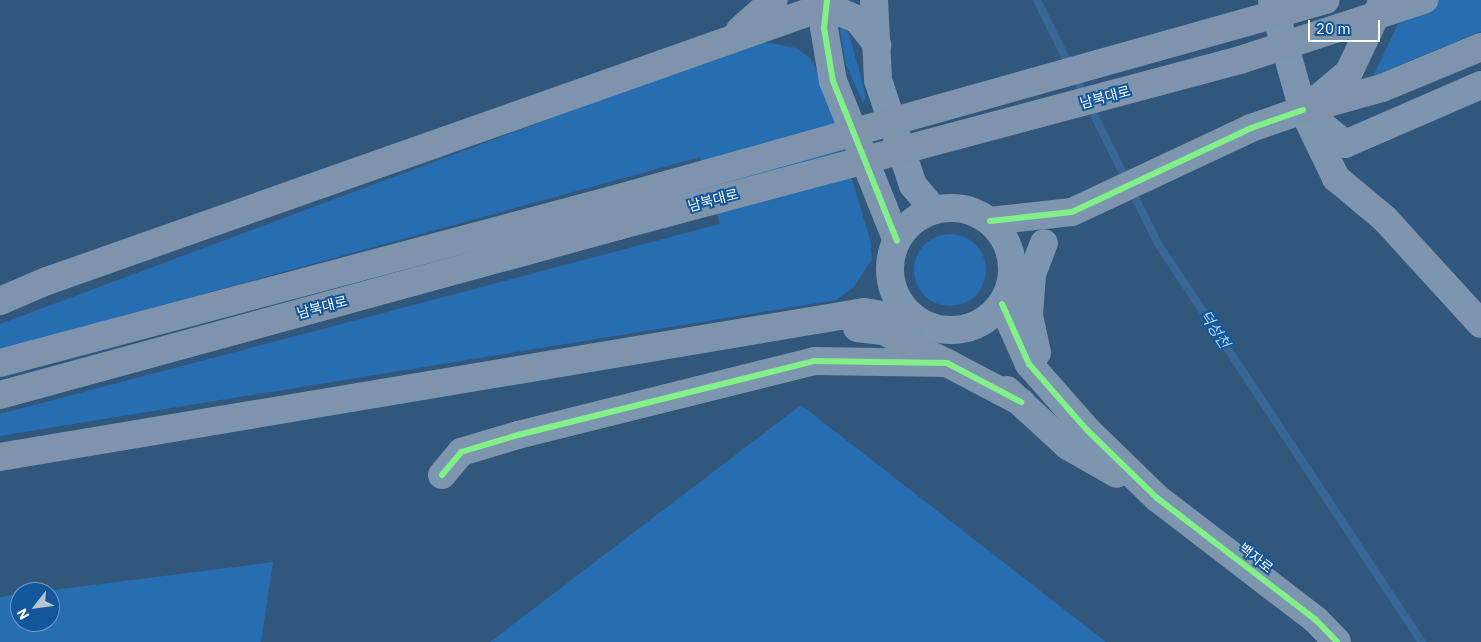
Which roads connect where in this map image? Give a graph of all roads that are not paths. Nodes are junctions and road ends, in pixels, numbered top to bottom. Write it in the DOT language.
graph roads {
  1 [pos="774,0"];
  2 [pos="874,0"];
  3 [pos="1326,0"];
  4 [pos="1383,0"];
  5 [pos="1424,0"];
  6 [pos="1274,2"];
  7 [pos="826,3"];
  8 [pos="725,42"];
  9 [pos="877,45"];
  10 [pos="1481,47"];
  11 [pos="1481,85"];
  12 [pos="1303,110"];
  13 [pos="934,210"];
  14 [pos="1072,212"];
  15 [pos="990,221"];
  16 [pos="897,241"];
  17 [pos="1044,242"];
  18 [pos="1013,276"];
  19 [pos="0,300"];
  20 [pos="1002,304"];
  21 [pos="806,323"];
  22 [pos="1481,324"];
  23 [pos="925,325"];
  24 [pos="0,363"];
  25 [pos="947,363"];
  26 [pos="1043,381"];
  27 [pos="0,395"];
  28 [pos="1021,402"];
  29 [pos="0,457"];
  30 [pos="442,475"];
  31 [pos="1157,498"];
  32 [pos="1337,642"];
  1 -- 8 [label="highway"];
  2 -- 9 [label="street"];
  3 -- 24 [label="highway, 남북대로, bridge"];
  4 -- 12 [label="highway"];
  5 -- 27 [label="highway, 남북대로, bridge"];
  6 -- 12 [label="street"];
  7 -- 8 [label="highway"];
  7 -- 9 [label="street"];
  7 -- 16 [label="street"];
  8 -- 19 [label="highway"];
  9 -- 13 [label="street"];
  10 -- 12 [label="highway"];
  11 -- 12 [label="street"];
  12 -- 14 [label="street"];
  12 -- 22 [label="street"];
  13 -- 15 [label="street"];
  13 -- 16 [label="street"];
  14 -- 15 [label="street"];
  14 -- 17 [label="street"];
  15 -- 18 [label="street"];
  16 -- 23 [label="street"];
  17 -- 18 [label="street"];
  17 -- 26 [label="street"];
  18 -- 20 [label="street"];
  20 -- 23 [label="street"];
  20 -- 26 [label="street"];
  21 -- 23 [label="highway"];
  21 -- 25 [label="highway"];
  21 -- 29 [label="highway"];
  23 -- 28 [label="street"];
  25 -- 28 [label="street"];
  25 -- 30 [label="street"];
  26 -- 31 [label="street"];
  28 -- 31 [label="street"];
  31 -- 32 [label="street, 백자로"];
}
